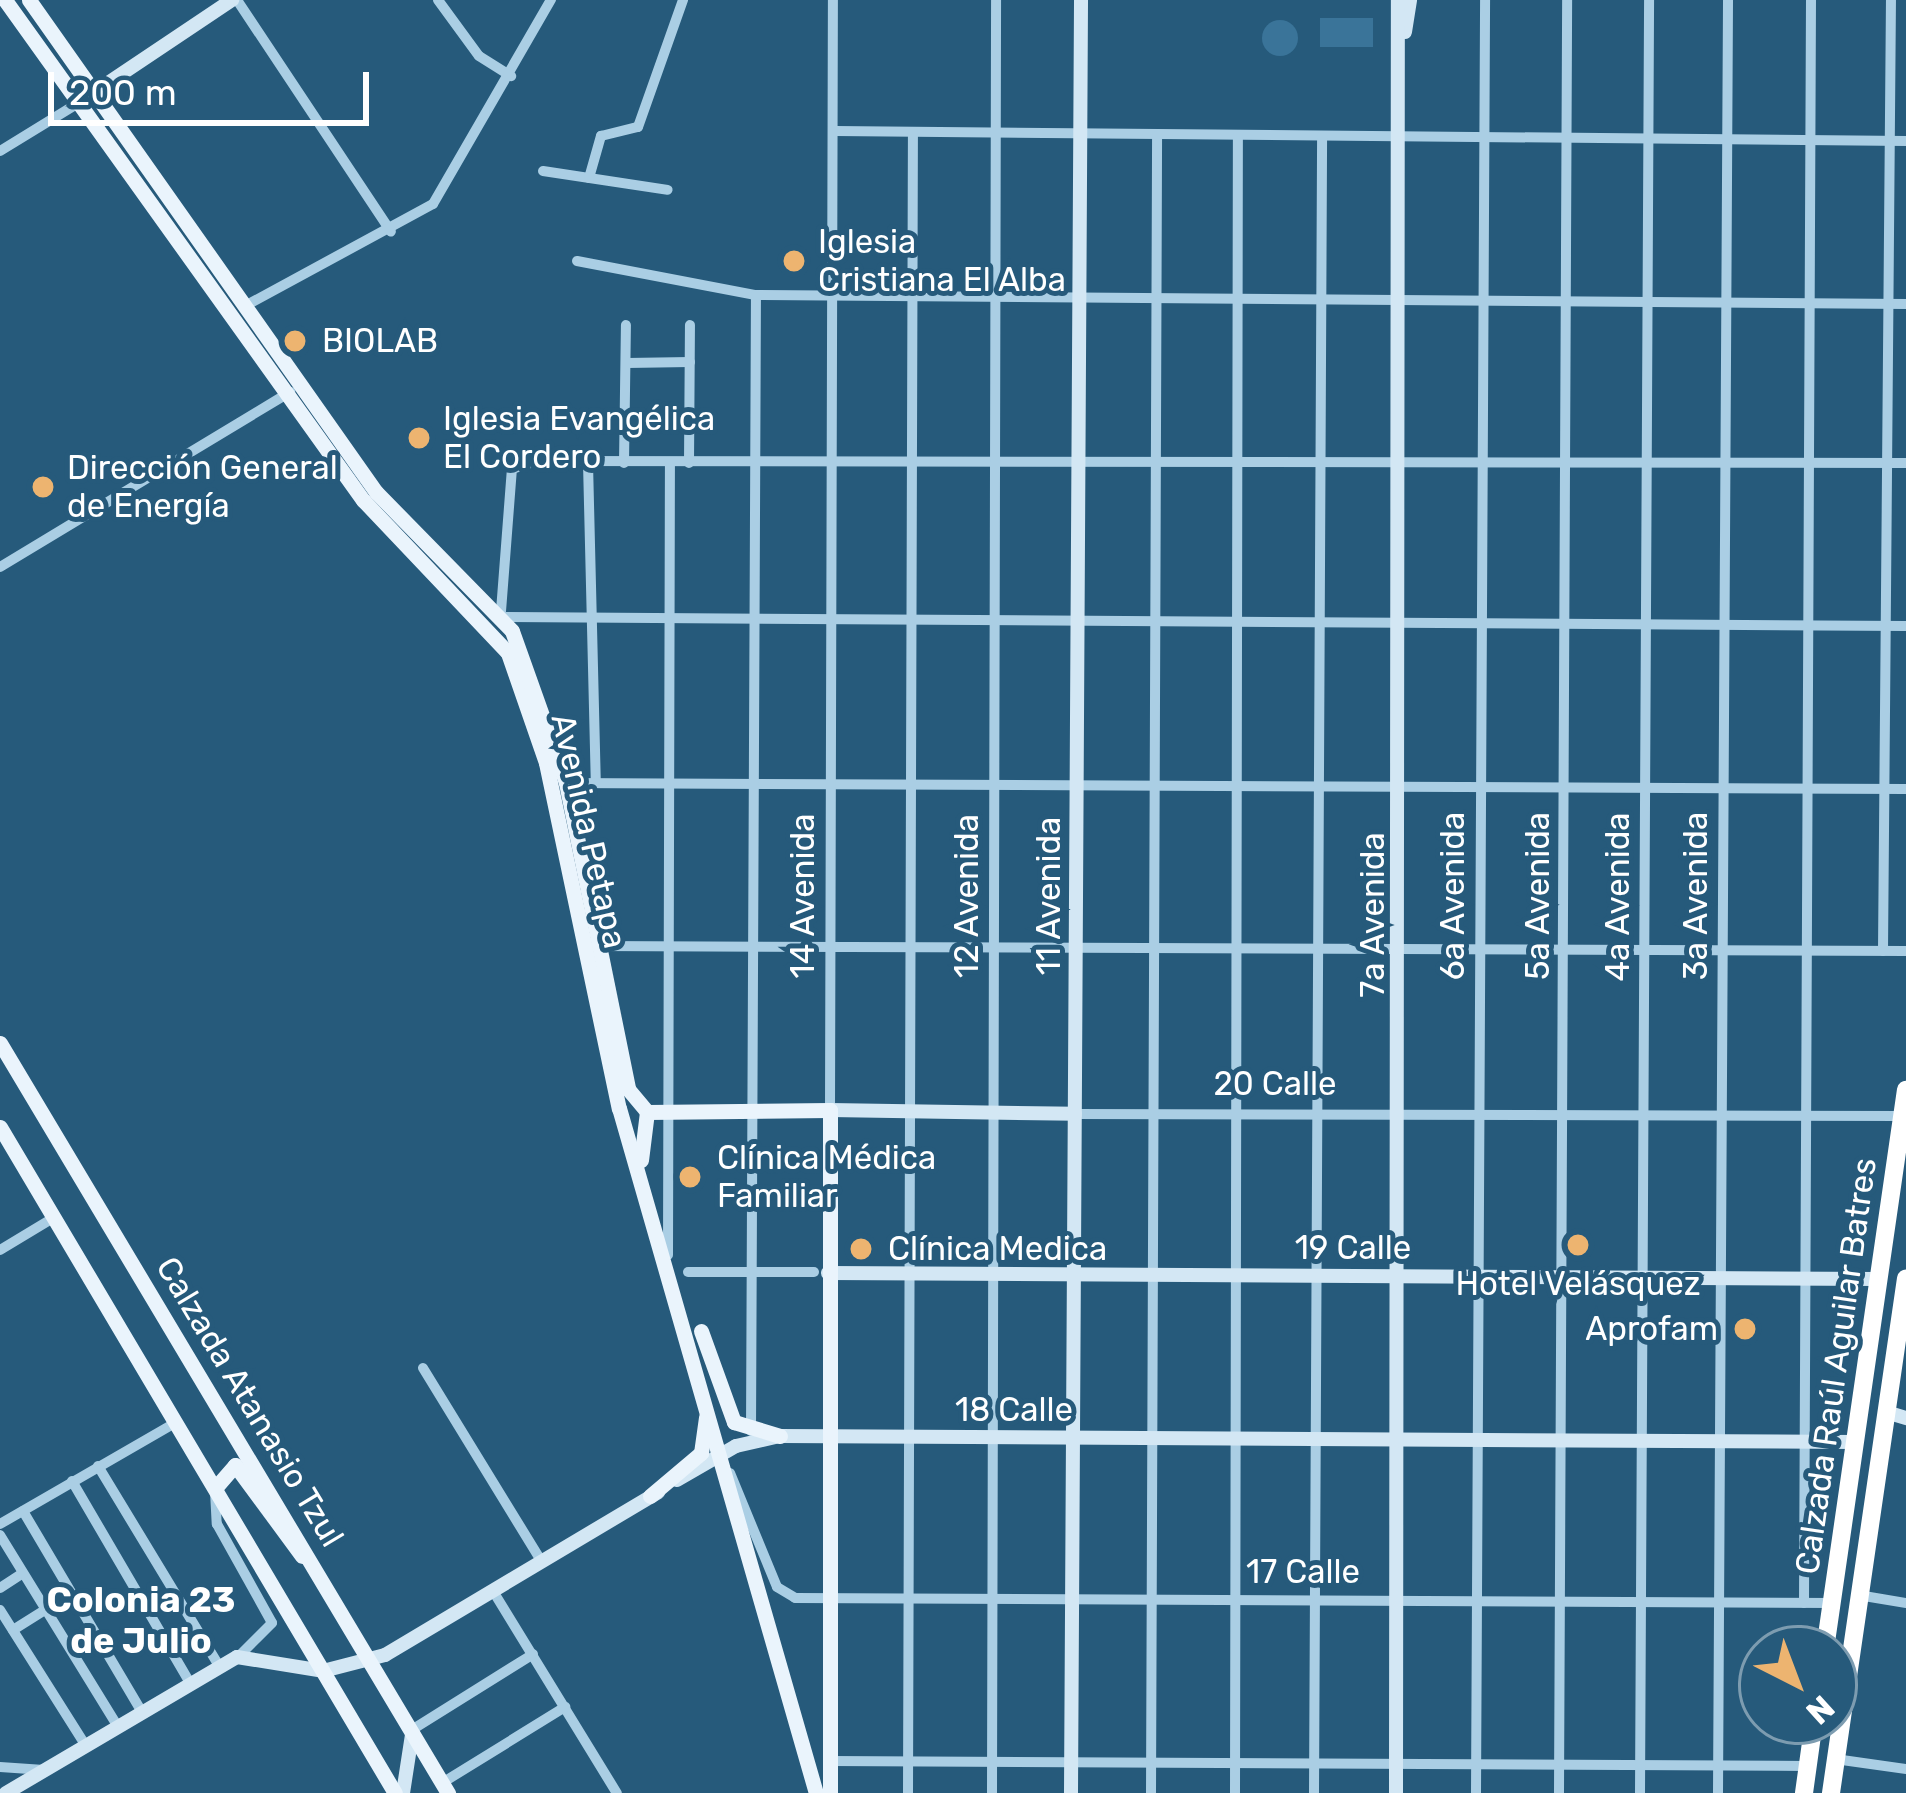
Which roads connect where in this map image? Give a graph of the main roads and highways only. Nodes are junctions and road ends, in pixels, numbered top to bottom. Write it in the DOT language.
graph roads {
  1 [pos="29,0"];
  2 [pos="6,5"];
  3 [pos="294,390"];
  4 [pos="592,945"];
  5 [pos="0,1043"];
  6 [pos="1906,1090"];
  7 [pos="830,1110"];
  8 [pos="647,1112"];
  9 [pos="0,1127"];
  10 [pos="641,1168"];
  11 [pos="682,1276"];
  12 [pos="1906,1277"];
  13 [pos="1893,1399"];
  14 [pos="780,1436"];
  15 [pos="216,1487"];
  16 [pos="650,1496"];
  17 [pos="313,1566"];
  18 [pos="1830,1625"];
  19 [pos="1810,1745"];
  20 [pos="445,1788"];
  21 [pos="399,1793"];
  22 [pos="816,1793"];
  23 [pos="830,1793"];
  24 [pos="1804,1793"];
  25 [pos="1831,1793"];
  1 -- 3 [label="main road, Avenida Petapa"];
  2 -- 3 [label="main road, Avenida Petapa"];
  3 -- 4 [label="main road, Avenida Petapa"];
  3 -- 4 [label="main road, Avenida Petapa"];
  4 -- 8 [label="main road, Avenida Petapa"];
  4 -- 10 [label="main road, Avenida Petapa"];
  5 -- 17 [label="main road, Calzada Atanasio Tzul"];
  6 -- 18 [label="highway, Calzada Raúl Aguilar Batres"];
  7 -- 8 [label="main road, 20 Calle"];
  7 -- 23 [label="main road, 14 Avenida"];
  8 -- 10 [label="main road"];
  9 -- 15 [label="main road"];
  10 -- 11 [label="main road, Avenida Petapa"];
  11 -- 14 [label="main road"];
  11 -- 16 [label="main road"];
  11 -- 22 [label="main road, Avenida Petapa"];
  12 -- 13 [label="highway, Calzada Raúl Aguilar Batres"];
  13 -- 25 [label="highway, Calzada Raúl Aguilar Batres"];
  15 -- 17 [label="main road"];
  15 -- 21 [label="main road"];
  17 -- 20 [label="main road, Calzada Atanasio Tzul"];
  19 -- 24 [label="highway"];
}
